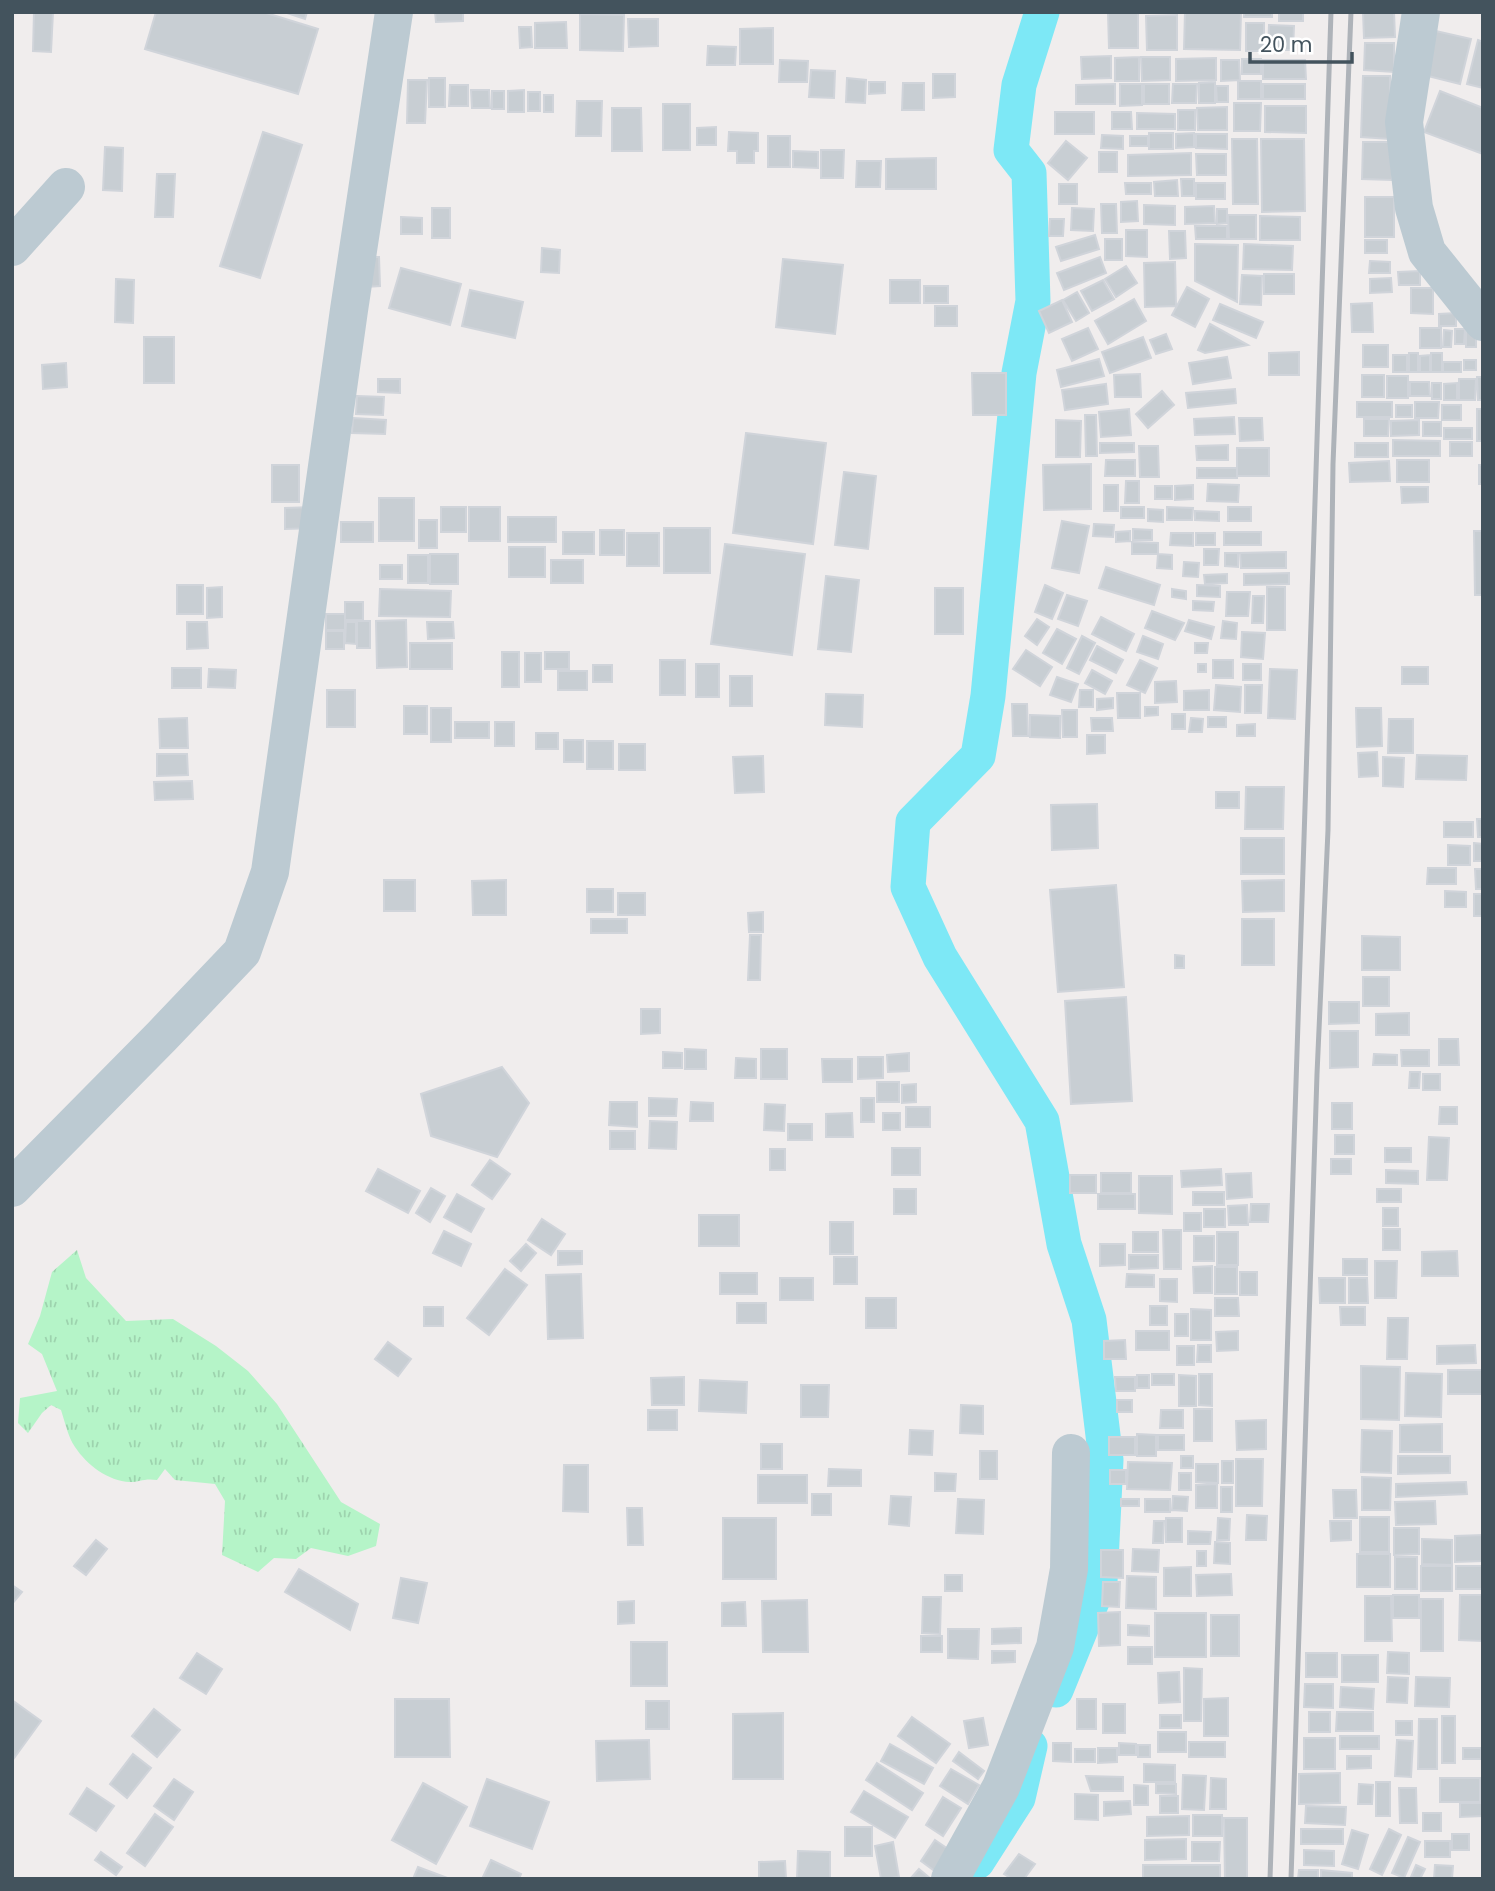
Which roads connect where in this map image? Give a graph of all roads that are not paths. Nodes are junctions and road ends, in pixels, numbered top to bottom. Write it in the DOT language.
graph roads {
  1 [pos="394,12"];
  2 [pos="1421,12"];
  3 [pos="66,187"];
  4 [pos="12,247"];
  5 [pos="1483,322"];
  6 [pos="12,1188"];
  7 [pos="1071,1453"];
  8 [pos="950,1879"];
  1 -- 6 [label="street"];
  2 -- 5 [label="street"];
  3 -- 4 [label="street"];
  7 -- 8 [label="street"];
}
